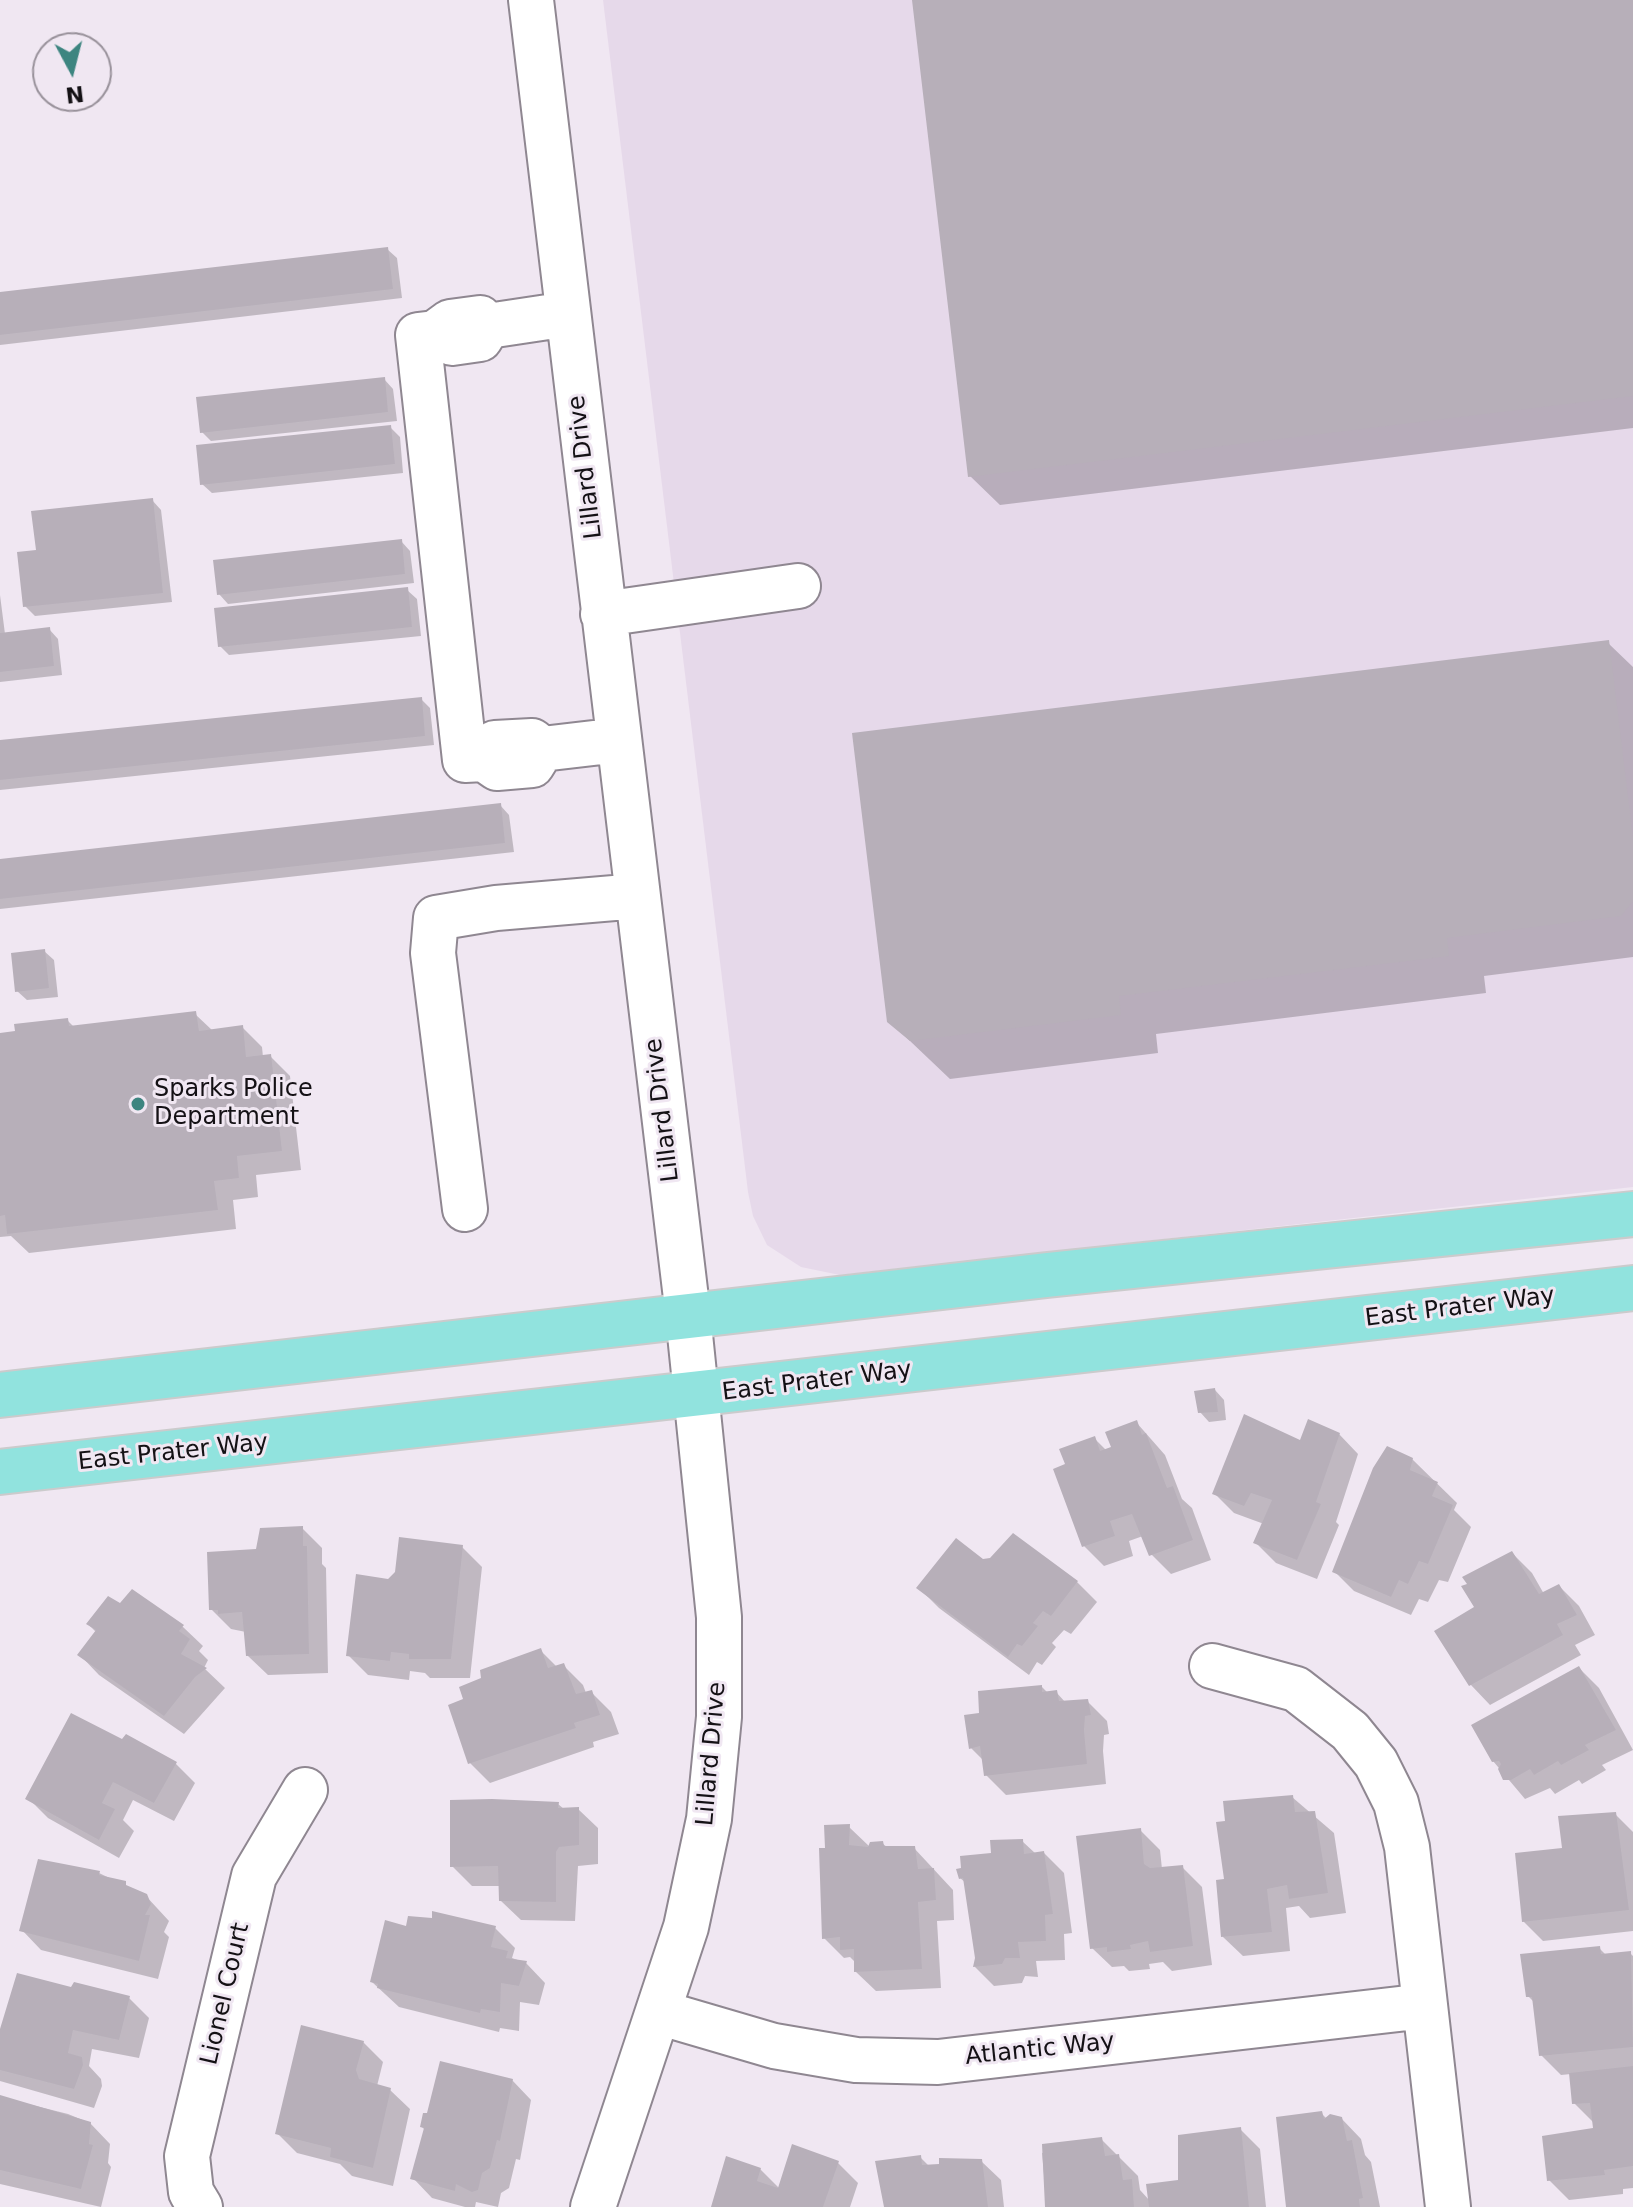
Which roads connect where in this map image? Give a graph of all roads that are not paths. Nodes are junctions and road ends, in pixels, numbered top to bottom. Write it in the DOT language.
graph roads {
  1 [pos="531,0"];
  2 [pos="568,314"];
  3 [pos="798,586"];
  4 [pos="603,614"];
  5 [pos="619,740"];
  6 [pos="638,896"];
  7 [pos="465,1209"];
  8 [pos="1633,1214"];
  9 [pos="1633,1288"];
  10 [pos="688,1315"];
  11 [pos="0,1395"];
  12 [pos="697,1396"];
  13 [pos="0,1472"];
  14 [pos="1212,1666"];
  15 [pos="305,1790"];
  16 [pos="1425,2006"];
  17 [pos="658,2012"];
  18 [pos="200,2207"];
  19 [pos="593,2207"];
  20 [pos="1448,2207"];
  1 -- 2 [label="street, Lillard Drive"];
  2 -- 4 [label="street, Lillard Drive"];
  2 -- 5 [label="street"];
  3 -- 4 [label="street"];
  4 -- 5 [label="street, Lillard Drive"];
  5 -- 6 [label="street, Lillard Drive"];
  6 -- 7 [label="street"];
  6 -- 10 [label="street, Lillard Drive"];
  8 -- 10 [label="main road"];
  9 -- 12 [label="main road, East Prater Way"];
  10 -- 11 [label="main road"];
  10 -- 12 [label="street, Lillard Drive"];
  12 -- 13 [label="main road, East Prater Way"];
  12 -- 17 [label="street, Lillard Drive"];
  14 -- 16 [label="street"];
  15 -- 18 [label="street, Lionel Court"];
  16 -- 17 [label="street, Atlantic Way"];
  16 -- 20 [label="street"];
  17 -- 19 [label="street, Lillard Drive"];
}
